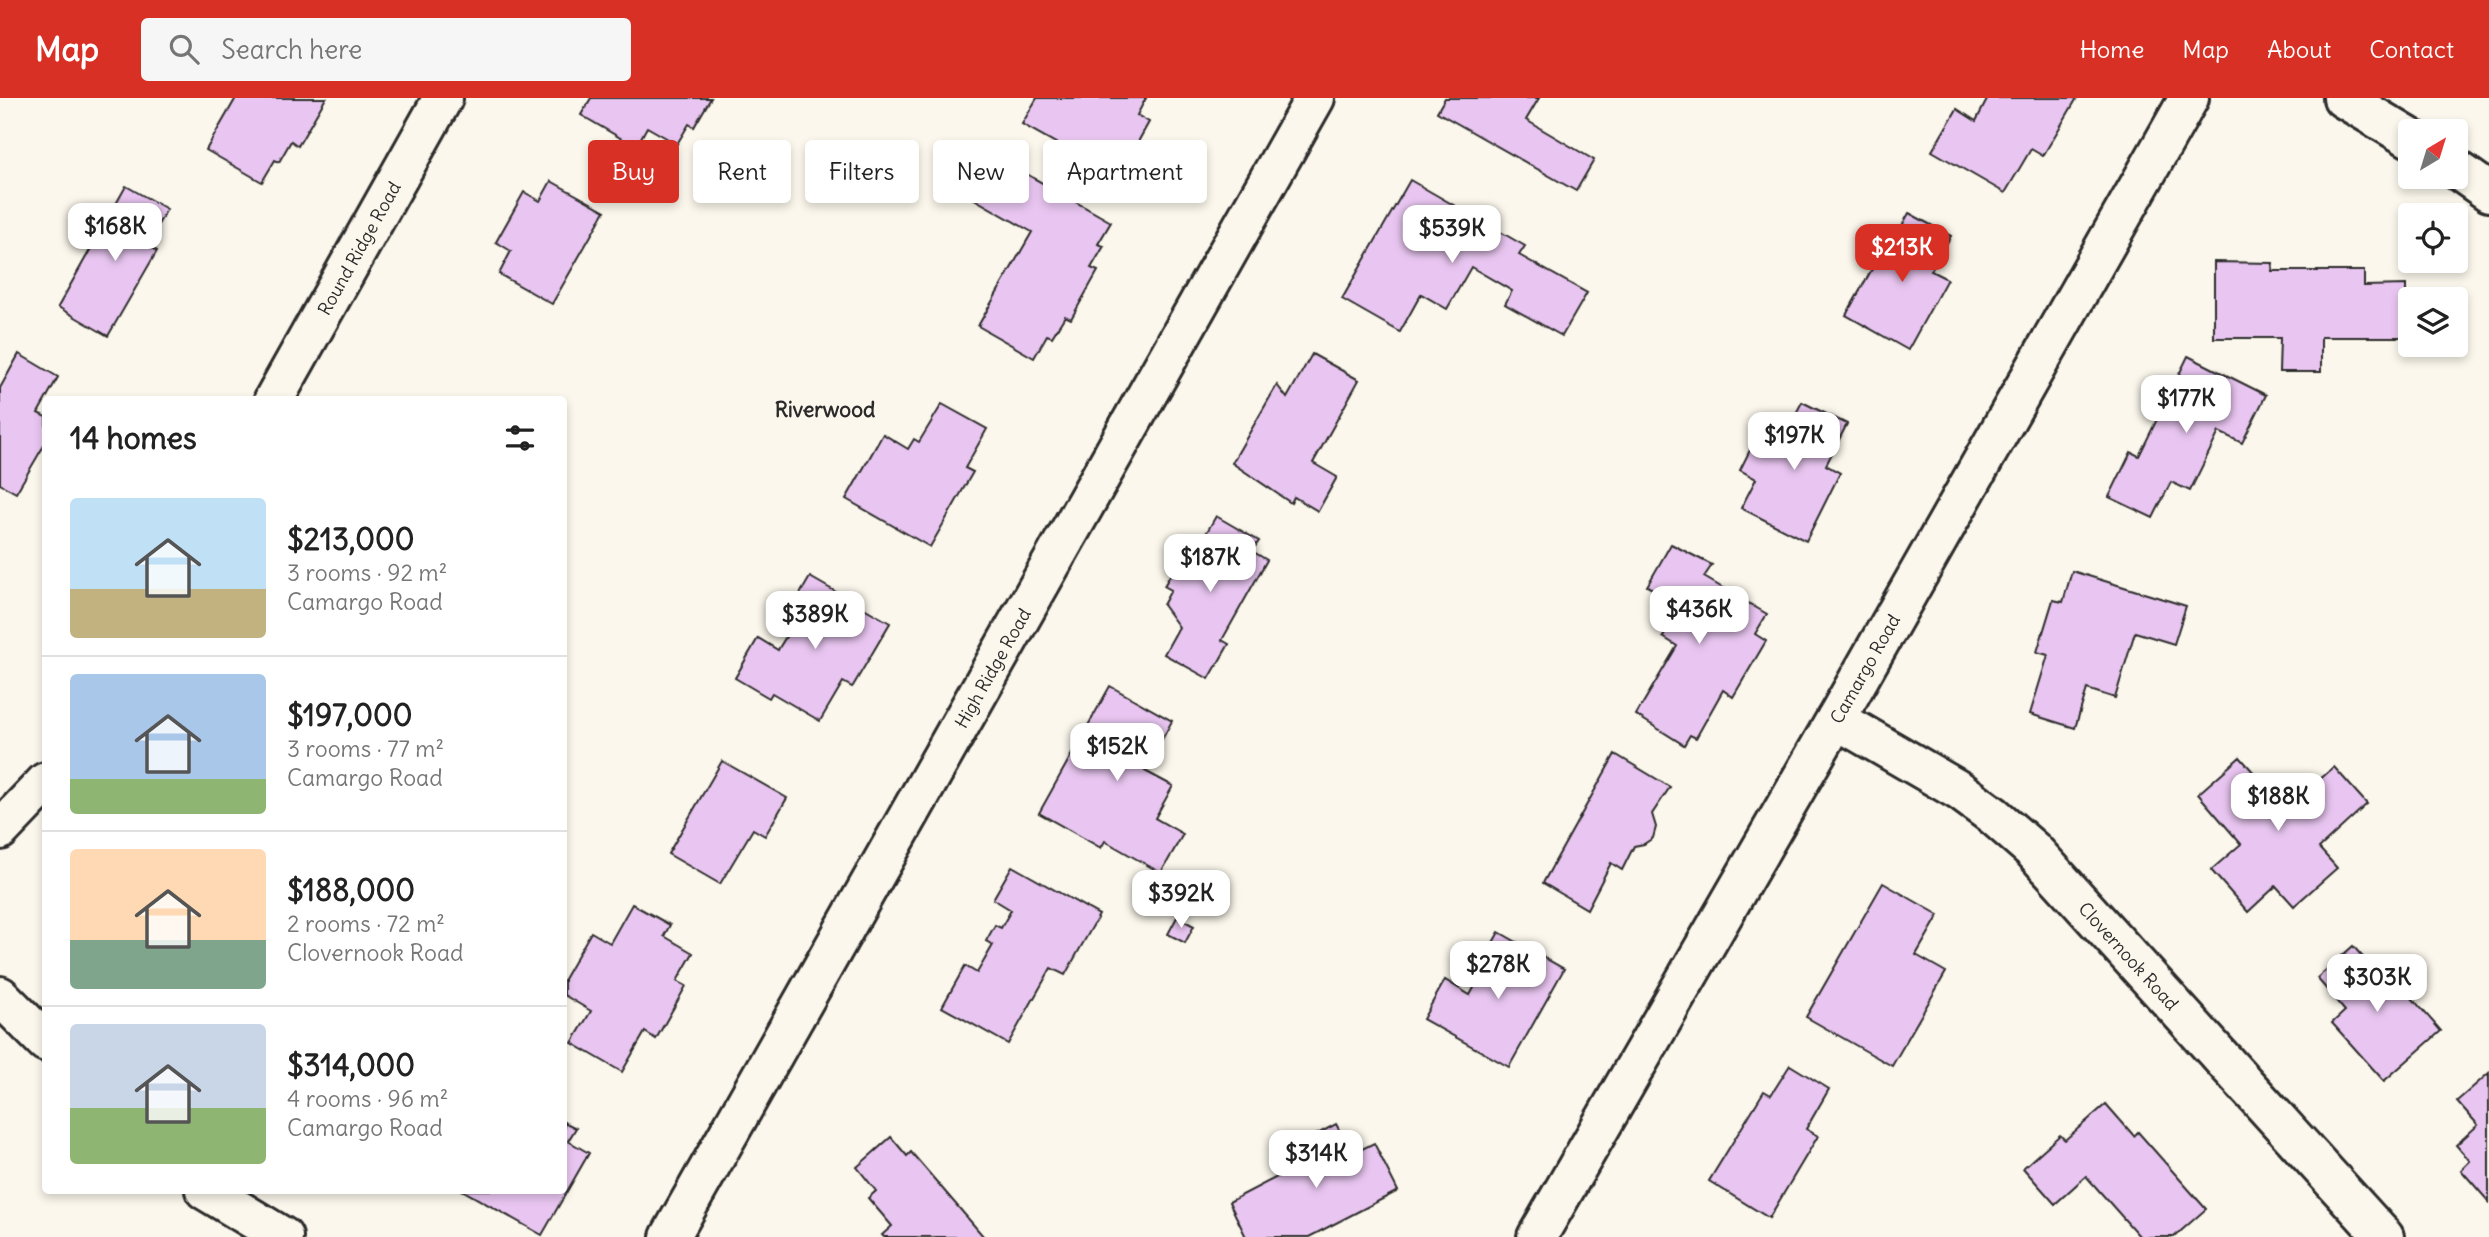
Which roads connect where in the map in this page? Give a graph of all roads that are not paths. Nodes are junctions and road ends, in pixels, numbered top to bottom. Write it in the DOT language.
graph roads {
  1 [pos="443,98"];
  2 [pos="1315,98"];
  3 [pos="2189,98"];
  4 [pos="2343,98"];
  5 [pos="2398,131"];
  6 [pos="2468,177"];
  7 [pos="2489,192"];
  8 [pos="276,396"];
  9 [pos="1836,719"];
  10 [pos="42,786"];
  11 [pos="0,830"];
  12 [pos="0,996"];
  13 [pos="42,1038"];
  14 [pos="211,1194"];
  15 [pos="282,1237"];
  16 [pos="670,1237"];
  17 [pos="1537,1237"];
  18 [pos="2384,1237"];
  1 -- 8 [label="street, Round Ridge Road"];
  2 -- 16 [label="street, High Ridge Road"];
  3 -- 9 [label="street, Camargo Road"];
  4 -- 5 [label="street"];
  6 -- 7 [label="street"];
  9 -- 17 [label="street, Camargo Road"];
  9 -- 18 [label="street, Clovernook Road"];
  10 -- 11 [label="street"];
  12 -- 13 [label="street"];
  14 -- 15 [label="street"];
}
